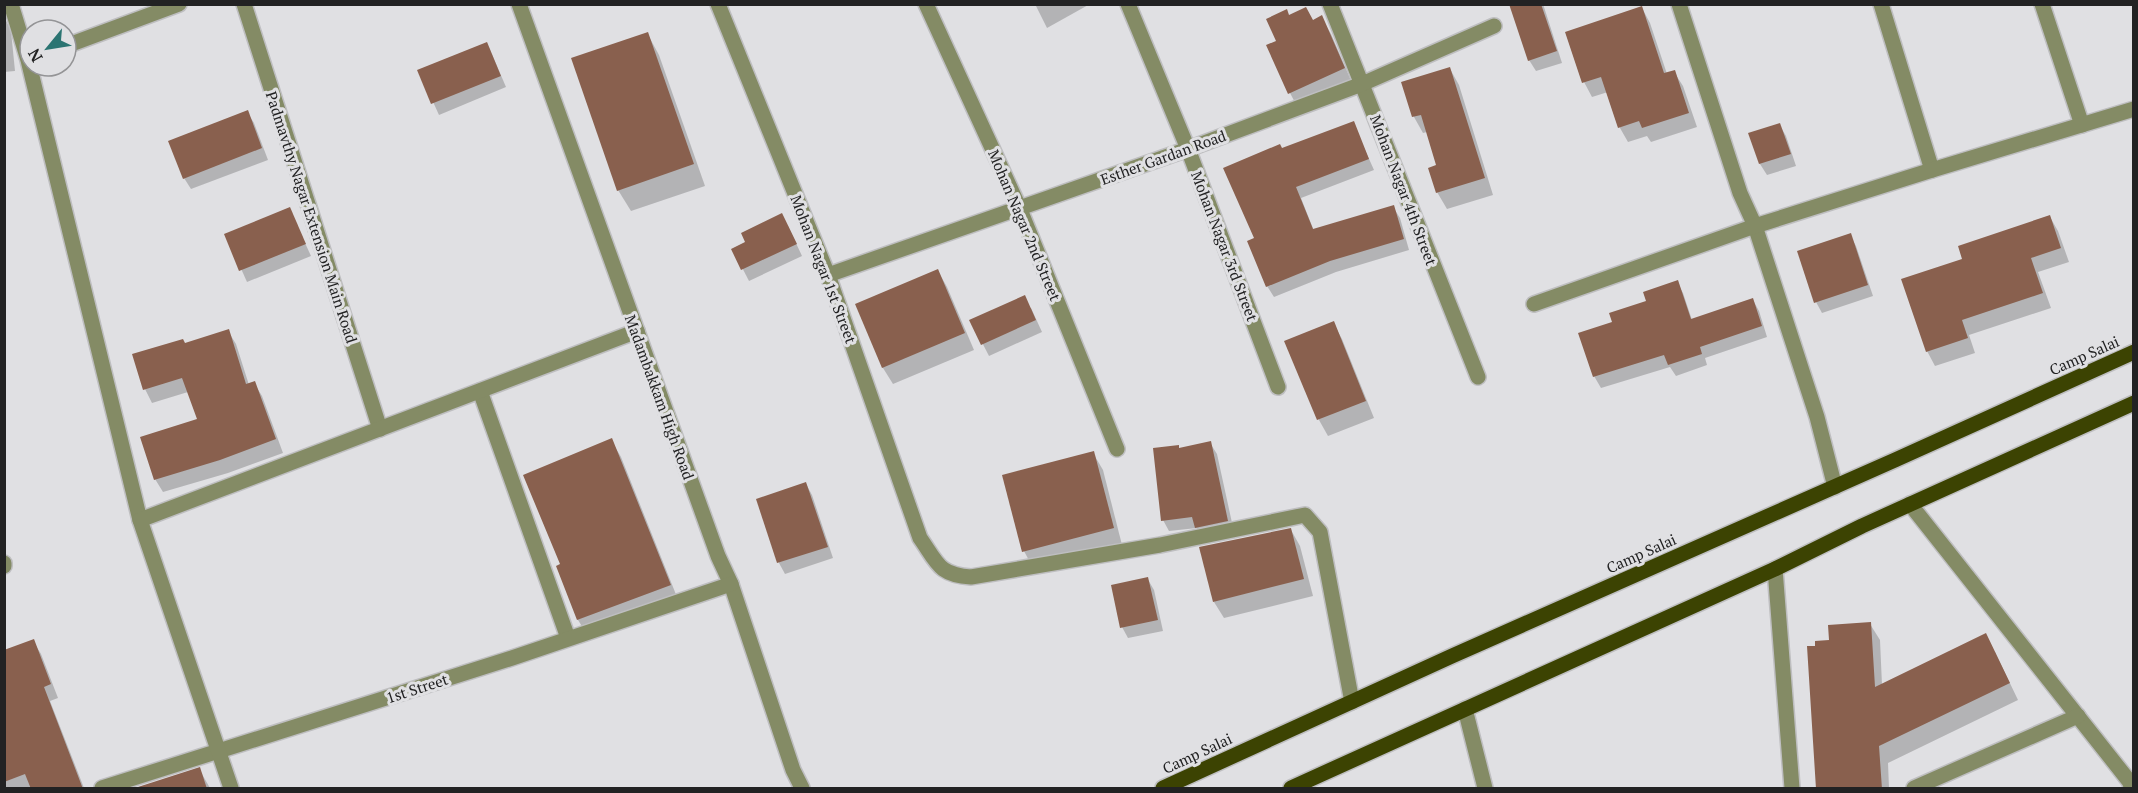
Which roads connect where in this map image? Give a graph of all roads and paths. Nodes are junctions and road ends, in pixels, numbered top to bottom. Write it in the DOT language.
graph roads {
  1 [pos="11,4"];
  2 [pos="179,4"];
  3 [pos="244,4"];
  4 [pos="718,4"];
  5 [pos="926,4"];
  6 [pos="1128,4"];
  7 [pos="1330,4"];
  8 [pos="1679,4"];
  9 [pos="1881,4"];
  10 [pos="2042,4"];
  11 [pos="525,7"];
  12 [pos="18,26"];
  13 [pos="1494,26"];
  14 [pos="78,42"];
  15 [pos="33,78"];
  16 [pos="1362,84"];
  17 [pos="2133,110"];
  18 [pos="2082,125"];
  19 [pos="1188,149"];
  20 [pos="1932,170"];
  21 [pos="1019,207"];
  22 [pos="1755,226"];
  23 [pos="828,275"];
  24 [pos="1534,304"];
  25 [pos="637,331"];
  26 [pos="2133,352"];
  27 [pos="1478,377"];
  28 [pos="1278,387"];
  29 [pos="480,391"];
  30 [pos="2133,403"];
  31 [pos="380,429"];
  32 [pos="1117,449"];
  33 [pos="1835,487"];
  34 [pos="1910,504"];
  35 [pos="140,520"];
  36 [pos="1775,569"];
  37 [pos="731,584"];
  38 [pos="568,638"];
  39 [pos="1352,702"];
  40 [pos="1465,709"];
  41 [pos="2078,716"];
  42 [pos="218,752"];
  43 [pos="102,789"];
  44 [pos="231,789"];
  45 [pos="802,789"];
  46 [pos="1163,789"];
  47 [pos="1291,789"];
  48 [pos="1485,789"];
  49 [pos="1792,789"];
  50 [pos="1914,789"];
  51 [pos="2132,789"];
  1 -- 12 [label="street"];
  2 -- 14 [label="street"];
  3 -- 31 [label="street, Padmavthy Nagar Extension Main Road"];
  4 -- 23 [label="street, Mohan Nagar 1st Street"];
  5 -- 21 [label="street, Mohan Nagar 2nd Street"];
  6 -- 19 [label="street, Mohan Nagar 3rd Street"];
  7 -- 16 [label="street, Mohan Nagar 4th Street"];
  8 -- 22 [label="street"];
  9 -- 20 [label="street"];
  10 -- 18 [label="street"];
  11 -- 25 [label="street, Madambakkam High Road"];
  13 -- 16 [label="street, Esther Gardan Road"];
  15 -- 35 [label="street"];
  16 -- 19 [label="street, Esther Gardan Road"];
  16 -- 27 [label="street, Mohan Nagar 4th Street"];
  17 -- 18 [label="street"];
  18 -- 20 [label="street"];
  19 -- 21 [label="street, Esther Gardan Road"];
  19 -- 28 [label="street, Mohan Nagar 3rd Street"];
  20 -- 22 [label="street"];
  21 -- 23 [label="street, Esther Gardan Road"];
  21 -- 32 [label="street, Mohan Nagar 2nd Street"];
  22 -- 24 [label="street"];
  22 -- 33 [label="street"];
  23 -- 39 [label="street, Mohan Nagar 1st Street"];
  25 -- 29 [label="street"];
  25 -- 37 [label="street, Madambakkam High Road"];
  26 -- 33 [label="main road, Camp Salai"];
  29 -- 31 [label="street"];
  29 -- 38 [label="street"];
  30 -- 34 [label="main road"];
  31 -- 35 [label="street"];
  33 -- 39 [label="main road, Camp Salai"];
  34 -- 36 [label="main road"];
  34 -- 41 [label="street"];
  35 -- 42 [label="street"];
  36 -- 40 [label="main road"];
  36 -- 49 [label="street"];
  37 -- 38 [label="street, 1st Street"];
  37 -- 45 [label="street, Madambakkam High Road"];
  38 -- 42 [label="street, 1st Street"];
  39 -- 46 [label="main road, Camp Salai"];
  40 -- 47 [label="main road"];
  40 -- 48 [label="street"];
  41 -- 50 [label="street"];
  41 -- 51 [label="street"];
  42 -- 43 [label="street, 1st Street"];
  42 -- 44 [label="street"];
}
